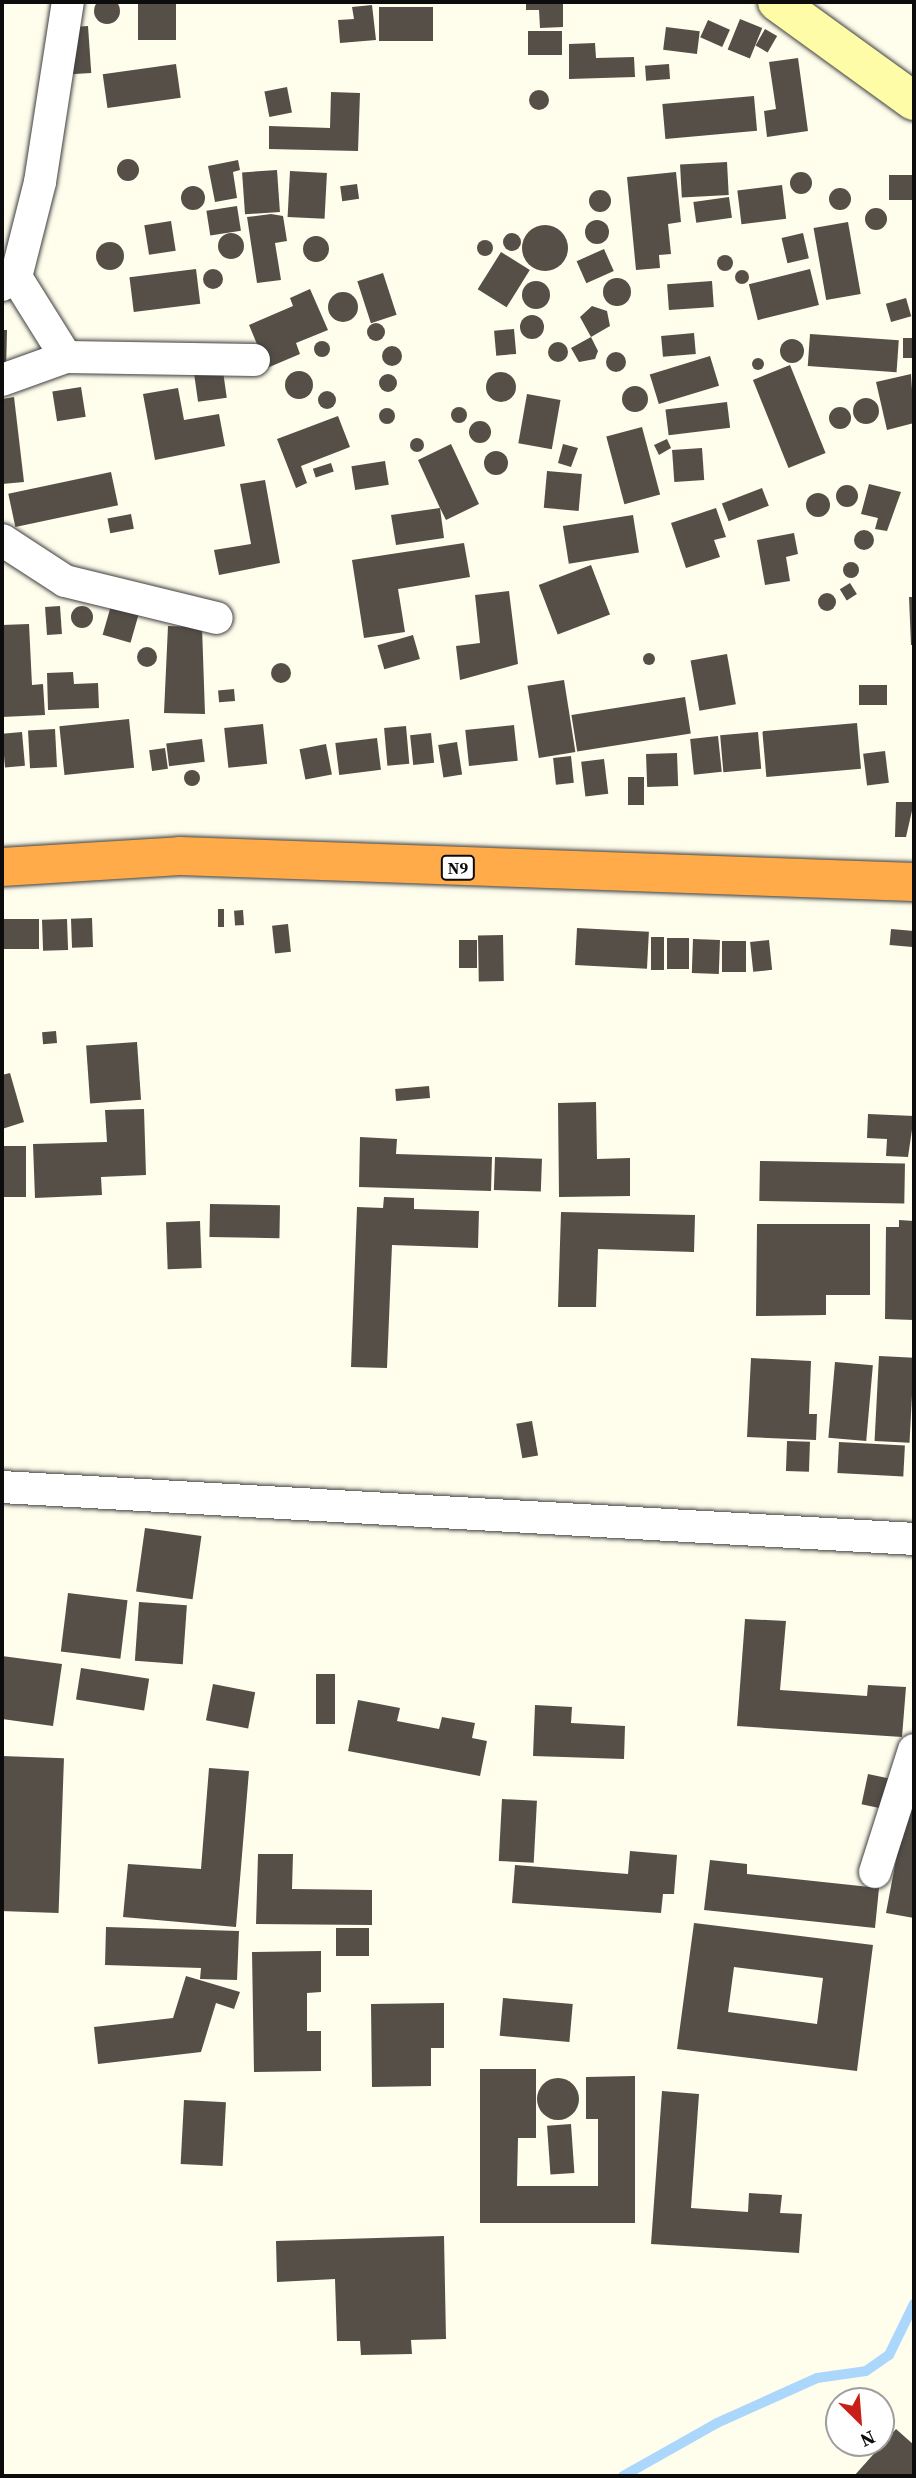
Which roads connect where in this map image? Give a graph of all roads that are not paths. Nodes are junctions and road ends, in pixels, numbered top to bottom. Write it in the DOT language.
graph roads {
  1 [pos="68,2"];
  2 [pos="777,2"];
  3 [pos="911,94"];
  4 [pos="9,281"];
  5 [pos="66,357"];
  6 [pos="254,360"];
  7 [pos="2,380"];
  8 [pos="2,540"];
  9 [pos="217,618"];
  10 [pos="2,867"];
  11 [pos="914,882"];
  12 [pos="2,1487"];
  13 [pos="914,1539"];
  14 [pos="914,1750"];
  15 [pos="875,1872"];
  1 -- 4 [label="street"];
  2 -- 3 [label="street"];
  4 -- 5 [label="street"];
  5 -- 6 [label="street"];
  5 -- 7 [label="street"];
  8 -- 9 [label="street"];
  10 -- 11 [label="highway, N9"];
  12 -- 13 [label="street"];
  14 -- 15 [label="street"];
}
